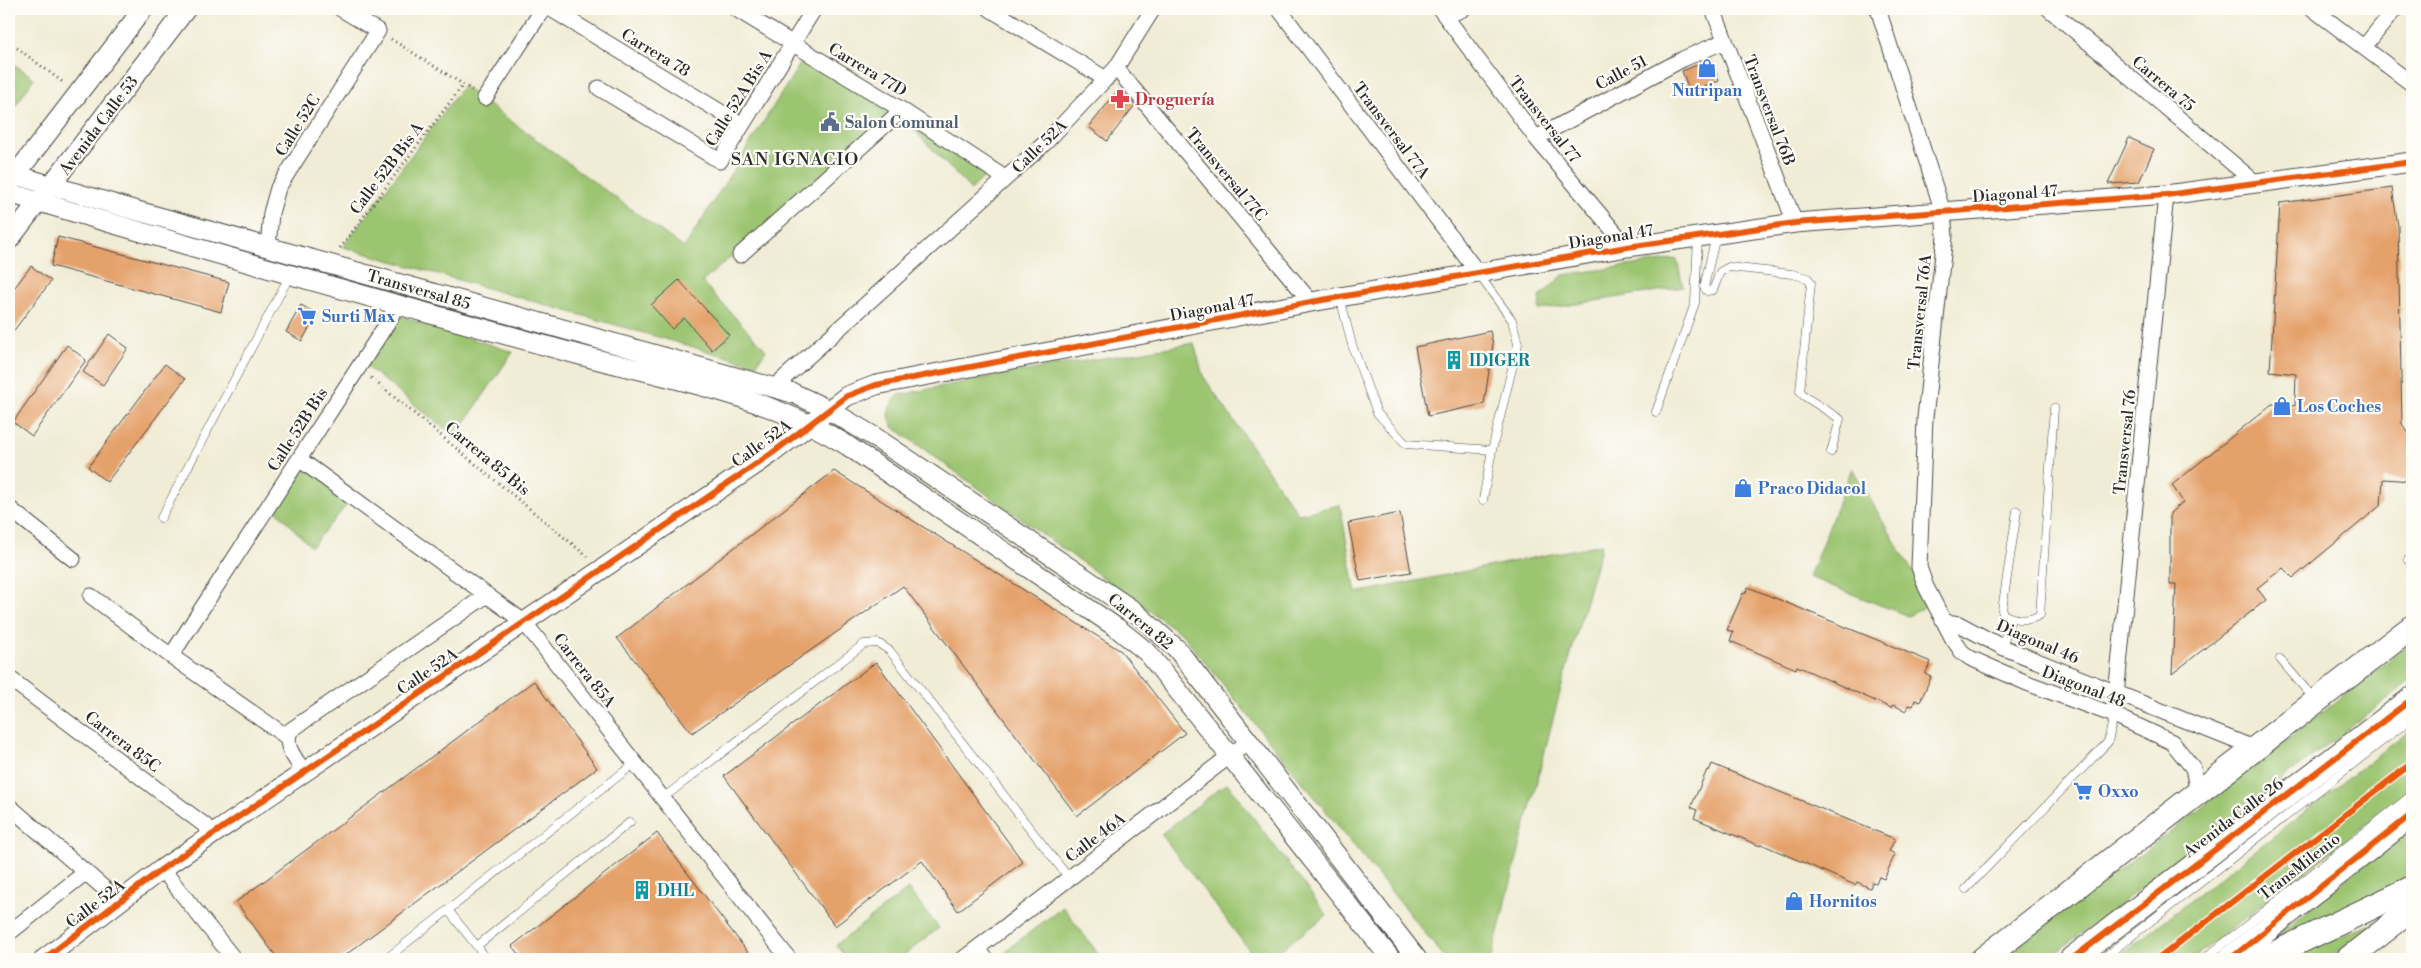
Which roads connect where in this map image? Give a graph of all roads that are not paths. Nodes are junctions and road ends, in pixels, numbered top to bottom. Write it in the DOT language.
graph roads {
  1 [pos="143,9"];
  2 [pos="186,9"];
  3 [pos="341,9"];
  4 [pos="543,9"];
  5 [pos="552,9"];
  6 [pos="736,9"];
  7 [pos="814,9"];
  8 [pos="990,9"];
  9 [pos="1153,9"];
  10 [pos="1279,9"];
  11 [pos="1463,9"];
  12 [pos="1713,9"];
  13 [pos="1878,9"];
  14 [pos="2049,9"];
  15 [pos="2313,9"];
  16 [pos="2395,9"];
  17 [pos="1443,12"];
  18 [pos="1725,41"];
  19 [pos="792,44"];
  20 [pos="2364,47"];
  21 [pos="1116,68"];
  22 [pos="1106,79"];
  23 [pos="2412,84"];
  24 [pos="599,88"];
  25 [pos="486,98"];
  26 [pos="902,110"];
  27 [pos="742,125"];
  28 [pos="1536,138"];
  29 [pos="2412,162"];
  30 [pos="11,177"];
  31 [pos="1005,178"];
  32 [pos="2257,184"];
  33 [pos="51,185"];
  34 [pos="9,193"];
  35 [pos="2166,195"];
  36 [pos="39,202"];
  37 [pos="1943,212"];
  38 [pos="1795,223"];
  39 [pos="1707,235"];
  40 [pos="9,240"];
  41 [pos="268,247"];
  42 [pos="1627,247"];
  43 [pos="298,255"];
  44 [pos="740,255"];
  45 [pos="1478,273"];
  46 [pos="291,274"];
  47 [pos="1340,297"];
  48 [pos="1311,302"];
  49 [pos="397,304"];
  50 [pos="772,388"];
  51 [pos="2054,408"];
  52 [pos="828,410"];
  53 [pos="1656,412"];
  54 [pos="811,423"];
  55 [pos="1492,450"];
  56 [pos="1832,452"];
  57 [pos="299,459"];
  58 [pos="1482,500"];
  59 [pos="9,508"];
  60 [pos="2017,511"];
  61 [pos="161,518"];
  62 [pos="73,559"];
  63 [pos="487,594"];
  64 [pos="91,596"];
  65 [pos="2011,618"];
  66 [pos="524,622"];
  67 [pos="1946,622"];
  68 [pos="2412,627"];
  69 [pos="2002,647"];
  70 [pos="171,656"];
  71 [pos="2280,659"];
  72 [pos="2034,660"];
  73 [pos="9,678"];
  74 [pos="2027,683"];
  75 [pos="2118,692"];
  76 [pos="2412,699"];
  77 [pos="2317,702"];
  78 [pos="2114,714"];
  79 [pos="2412,718"];
  80 [pos="287,736"];
  81 [pos="1248,742"];
  82 [pos="2256,749"];
  83 [pos="1228,756"];
  84 [pos="635,764"];
  85 [pos="304,772"];
  86 [pos="2198,793"];
  87 [pos="2412,795"];
  88 [pos="663,798"];
  89 [pos="9,806"];
  90 [pos="2412,814"];
  91 [pos="630,822"];
  92 [pos="215,833"];
  93 [pos="162,869"];
  94 [pos="86,872"];
  95 [pos="1069,878"];
  96 [pos="2412,888"];
  97 [pos="1966,889"];
  98 [pos="120,902"];
  99 [pos="2412,909"];
  100 [pos="448,910"];
  101 [pos="9,933"];
  102 [pos="477,946"];
  103 [pos="980,946"];
  104 [pos="2081,957"];
  105 [pos="44,959"];
  106 [pos="234,959"];
  107 [pos="386,959"];
  108 [pos="487,959"];
  109 [pos="789,959"];
  110 [pos="963,959"];
  111 [pos="990,959"];
  112 [pos="1391,959"];
  113 [pos="1417,959"];
  114 [pos="1983,959"];
  115 [pos="2204,959"];
  116 [pos="2230,959"];
  117 [pos="2263,959"];
  118 [pos="2348,959"];
  1 -- 30 [label="street"];
  2 -- 33 [label="street, Avenida Calle 53"];
  3 -- 41 [label="street, Calle 52C"];
  4 -- 25 [label="street"];
  5 -- 27 [label="street, Carrera 78"];
  6 -- 19 [label="street, Carrera 77D"];
  7 -- 19 [label="street, Calle 52A Bis A"];
  8 -- 22 [label="street"];
  9 -- 21 [label="street, Calle 52A"];
  10 -- 45 [label="street, Transversal 77A"];
  11 -- 17 [label="street"];
  12 -- 18 [label="street, Transversal 76B"];
  13 -- 37 [label="street, Transversal 76A"];
  14 -- 32 [label="street, Carrera 75"];
  15 -- 20 [label="street"];
  16 -- 20 [label="street"];
  17 -- 28 [label="street, Transversal 77"];
  18 -- 28 [label="street, Calle 51"];
  18 -- 38 [label="street, Transversal 76B"];
  19 -- 26 [label="street, Carrera 77D"];
  19 -- 27 [label="street, Calle 52A Bis A"];
  20 -- 23 [label="street"];
  21 -- 22 [label="street, Calle 52A"];
  21 -- 48 [label="street, Transversal 77C"];
  22 -- 31 [label="street, Calle 52A"];
  24 -- 27 [label="street, Calle 52A Bis A"];
  26 -- 31 [label="street, Carrera 77D"];
  26 -- 44 [label="street"];
  28 -- 42 [label="street, Transversal 77"];
  29 -- 32 [label="street, Diagonal 47"];
  30 -- 33 [label="street, Transversal 85"];
  31 -- 50 [label="street, Calle 52A"];
  32 -- 35 [label="street, Diagonal 47"];
  33 -- 36 [label="street, Avenida Calle 53"];
  33 -- 41 [label="street, Transversal 85"];
  34 -- 36 [label="street, Transversal 85"];
  35 -- 37 [label="street, Diagonal 47"];
  35 -- 75 [label="street, Transversal 76"];
  36 -- 40 [label="street, Avenida Calle 53"];
  36 -- 46 [label="street, Transversal 85"];
  37 -- 38 [label="street, Diagonal 47"];
  37 -- 67 [label="street, Transversal 76A"];
  38 -- 39 [label="street, Diagonal 47"];
  39 -- 42 [label="street, Diagonal 47"];
  39 -- 53 [label="lane"];
  39 -- 56 [label="lane"];
  41 -- 43 [label="street, Transversal 85"];
  42 -- 45 [label="street, Diagonal 47"];
  43 -- 46 [label="street"];
  43 -- 50 [label="street, Transversal 85"];
  45 -- 47 [label="street, Diagonal 47"];
  45 -- 55 [label="lane"];
  46 -- 49 [label="street, Transversal 85"];
  46 -- 61 [label="lane"];
  47 -- 48 [label="street, Diagonal 47"];
  47 -- 55 [label="lane"];
  48 -- 52 [label="street, Diagonal 47"];
  49 -- 54 [label="street, Transversal 85"];
  49 -- 57 [label="street, Calle 52B Bis"];
  50 -- 52 [label="street, Transversal 85"];
  51 -- 65 [label="lane"];
  52 -- 54 [label="street, Calle 52A"];
  52 -- 81 [label="street, Carrera 82"];
  54 -- 66 [label="street, Calle 52A"];
  54 -- 83 [label="street, Carrera 82"];
  55 -- 58 [label="lane"];
  57 -- 63 [label="street, Carrera 85A"];
  57 -- 70 [label="street, Calle 52B Bis"];
  59 -- 62 [label="street"];
  60 -- 65 [label="lane"];
  63 -- 66 [label="street, Carrera 85A"];
  63 -- 80 [label="street"];
  64 -- 70 [label="street"];
  65 -- 69 [label="lane"];
  66 -- 84 [label="street, Carrera 85A"];
  66 -- 85 [label="street, Calle 52A"];
  67 -- 69 [label="street, Diagonal 46"];
  67 -- 74 [label="street, Diagonal 48"];
  68 -- 77 [label="main road"];
  69 -- 72 [label="street, Diagonal 46"];
  70 -- 80 [label="street"];
  71 -- 77 [label="lane"];
  72 -- 74 [label="street"];
  72 -- 75 [label="street, Diagonal 46"];
  73 -- 92 [label="street, Carrera 85C"];
  74 -- 78 [label="street, Diagonal 48"];
  75 -- 78 [label="street, Transversal 76"];
  75 -- 82 [label="street, Diagonal 48"];
  76 -- 104 [label="main road, Avenida Calle 26"];
  77 -- 82 [label="main road"];
  78 -- 86 [label="street, Diagonal 48"];
  78 -- 97 [label="lane"];
  79 -- 104 [label="lane"];
  80 -- 85 [label="street"];
  81 -- 83 [label="street, Calle 46A"];
  81 -- 113 [label="street, Carrera 82"];
  82 -- 86 [label="main road"];
  83 -- 95 [label="street, Calle 46A"];
  83 -- 112 [label="street, Carrera 82"];
  84 -- 88 [label="street, Carrera 85A"];
  84 -- 100 [label="lane"];
  85 -- 92 [label="street, Calle 52A"];
  86 -- 114 [label="main road"];
  87 -- 115 [label="lane, TransMilenio"];
  88 -- 95 [label="lane"];
  88 -- 109 [label="street, Carrera 85A"];
  89 -- 94 [label="street"];
  90 -- 116 [label="main road"];
  91 -- 102 [label="lane"];
  92 -- 93 [label="street, Calle 52A"];
  93 -- 98 [label="street, Calle 52A"];
  93 -- 106 [label="street"];
  94 -- 98 [label="street"];
  94 -- 101 [label="street"];
  95 -- 103 [label="street, Calle 46A"];
  96 -- 117 [label="main road"];
  98 -- 105 [label="street, Calle 52A"];
  99 -- 118 [label="main road"];
  100 -- 102 [label="lane"];
  100 -- 107 [label="lane"];
  102 -- 108 [label="lane"];
  103 -- 110 [label="street, Calle 46A"];
  103 -- 111 [label="lane"];
}
